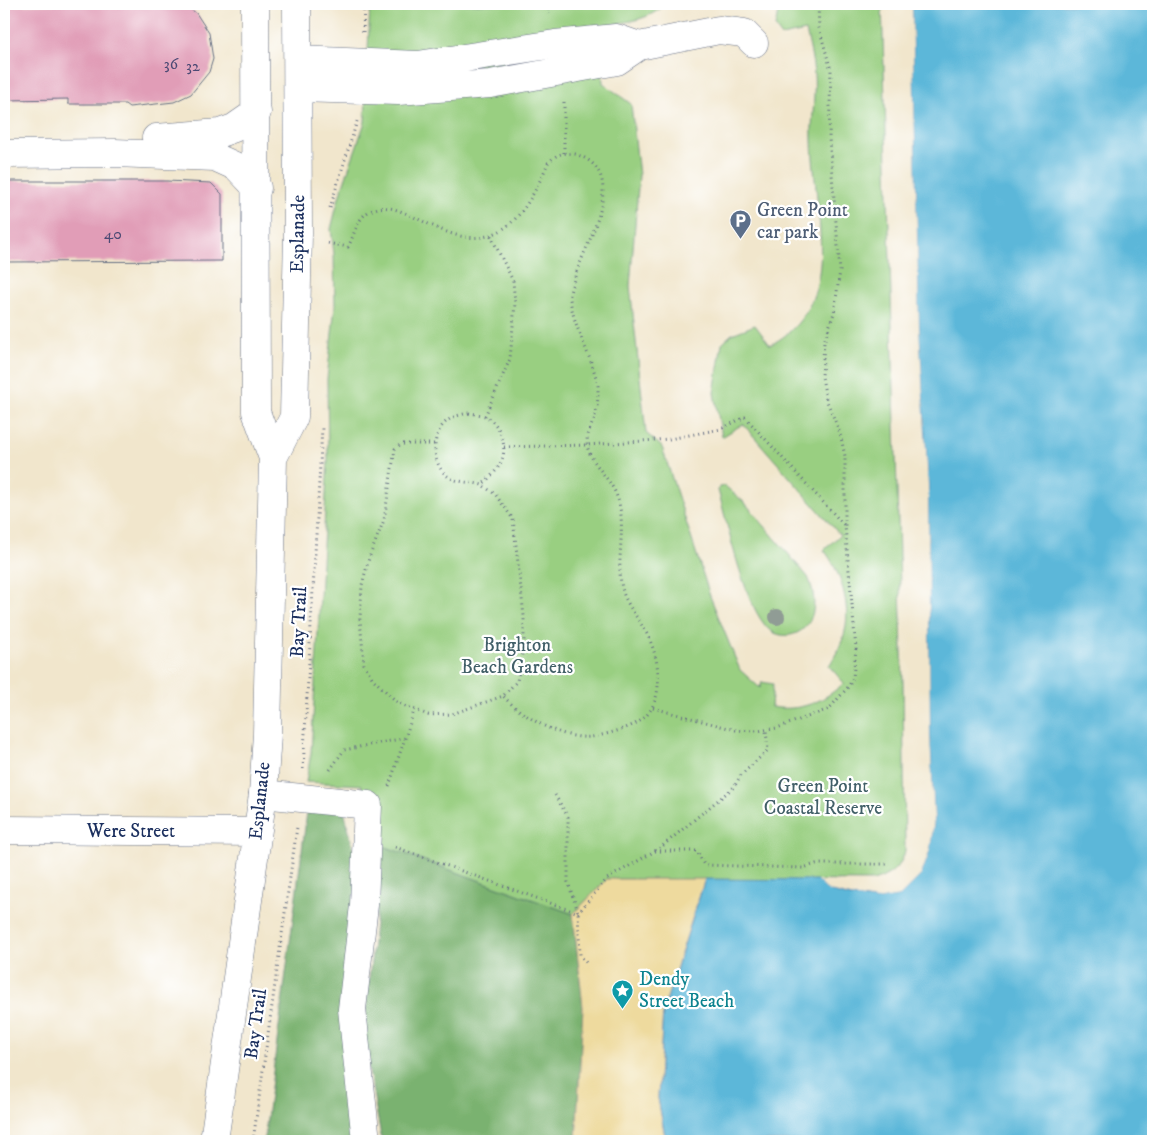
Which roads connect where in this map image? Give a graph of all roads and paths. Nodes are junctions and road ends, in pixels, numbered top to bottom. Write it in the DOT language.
graph roads {
  1 [pos="256,4"];
  2 [pos="297,4"];
  3 [pos="364,4"];
  4 [pos="776,4"];
  5 [pos="818,6"];
  6 [pos="364,14"];
  7 [pos="754,44"];
  8 [pos="639,46"];
  9 [pos="256,59"];
  10 [pos="298,60"];
  11 [pos="564,72"];
  12 [pos="298,88"];
  13 [pos="256,100"];
  14 [pos="359,113"];
  15 [pos="115,153"];
  16 [pos="564,153"];
  17 [pos="4,154"];
  18 [pos="257,188"];
  19 [pos="328,214"];
  20 [pos="328,234"];
  21 [pos="490,234"];
  22 [pos="328,243"];
  23 [pos="328,253"];
  24 [pos="485,416"];
  25 [pos="322,422"];
  26 [pos="434,444"];
  27 [pos="587,446"];
  28 [pos="504,447"];
  29 [pos="273,458"];
  30 [pos="482,485"];
  31 [pos="845,526"];
  32 [pos="503,696"];
  33 [pos="653,708"];
  34 [pos="414,711"];
  35 [pos="766,730"];
  36 [pos="405,738"];
  37 [pos="382,793"];
  38 [pos="263,794"];
  39 [pos="555,796"];
  40 [pos="306,798"];
  41 [pos="4,830"];
  42 [pos="257,832"];
  43 [pos="366,837"];
  44 [pos="655,851"];
  45 [pos="887,864"];
  46 [pos="578,913"];
  47 [pos="588,965"];
  48 [pos="214,1141"];
  49 [pos="253,1141"];
  50 [pos="366,1141"];
  1 -- 9 [label="main road, Esplanade"];
  2 -- 10 [label="main road, Esplanade"];
  3 -- 6 [label="path"];
  4 -- 5 [label="path"];
  5 -- 31 [label="path"];
  7 -- 8 [label="main road"];
  8 -- 10 [label="main road"];
  8 -- 11 [label="main road"];
  9 -- 10 [label="main road"];
  9 -- 13 [label="main road, Esplanade"];
  10 -- 12 [label="main road, Esplanade"];
  11 -- 12 [label="main road"];
  11 -- 16 [label="path"];
  12 -- 13 [label="main road"];
  12 -- 29 [label="main road, Esplanade"];
  13 -- 15 [label="main road"];
  13 -- 18 [label="main road, Esplanade"];
  14 -- 19 [label="path"];
  15 -- 17 [label="main road"];
  15 -- 18 [label="main road"];
  16 -- 21 [label="path"];
  16 -- 27 [label="path"];
  18 -- 29 [label="main road, Esplanade"];
  20 -- 22 [label="path"];
  21 -- 22 [label="path"];
  21 -- 24 [label="path"];
  22 -- 23 [label="path"];
  24 -- 26 [label="path"];
  24 -- 28 [label="path"];
  25 -- 40 [label="path, Bay Trail"];
  26 -- 30 [label="path"];
  26 -- 34 [label="path"];
  27 -- 28 [label="path"];
  27 -- 31 [label="path"];
  27 -- 33 [label="path"];
  28 -- 30 [label="path"];
  29 -- 38 [label="main road, Esplanade"];
  30 -- 32 [label="path"];
  31 -- 35 [label="path"];
  32 -- 33 [label="path"];
  32 -- 34 [label="path"];
  33 -- 35 [label="path"];
  34 -- 36 [label="path"];
  35 -- 44 [label="path"];
  36 -- 37 [label="path"];
  36 -- 40 [label="path"];
  38 -- 40 [label="main road"];
  38 -- 42 [label="main road, Esplanade"];
  39 -- 46 [label="path"];
  40 -- 43 [label="main road"];
  40 -- 49 [label="path, Bay Trail"];
  41 -- 42 [label="main road, Were Street"];
  42 -- 48 [label="main road, Esplanade"];
  43 -- 46 [label="path"];
  43 -- 50 [label="main road"];
  44 -- 45 [label="path"];
  44 -- 46 [label="path"];
  46 -- 47 [label="path"];
}
